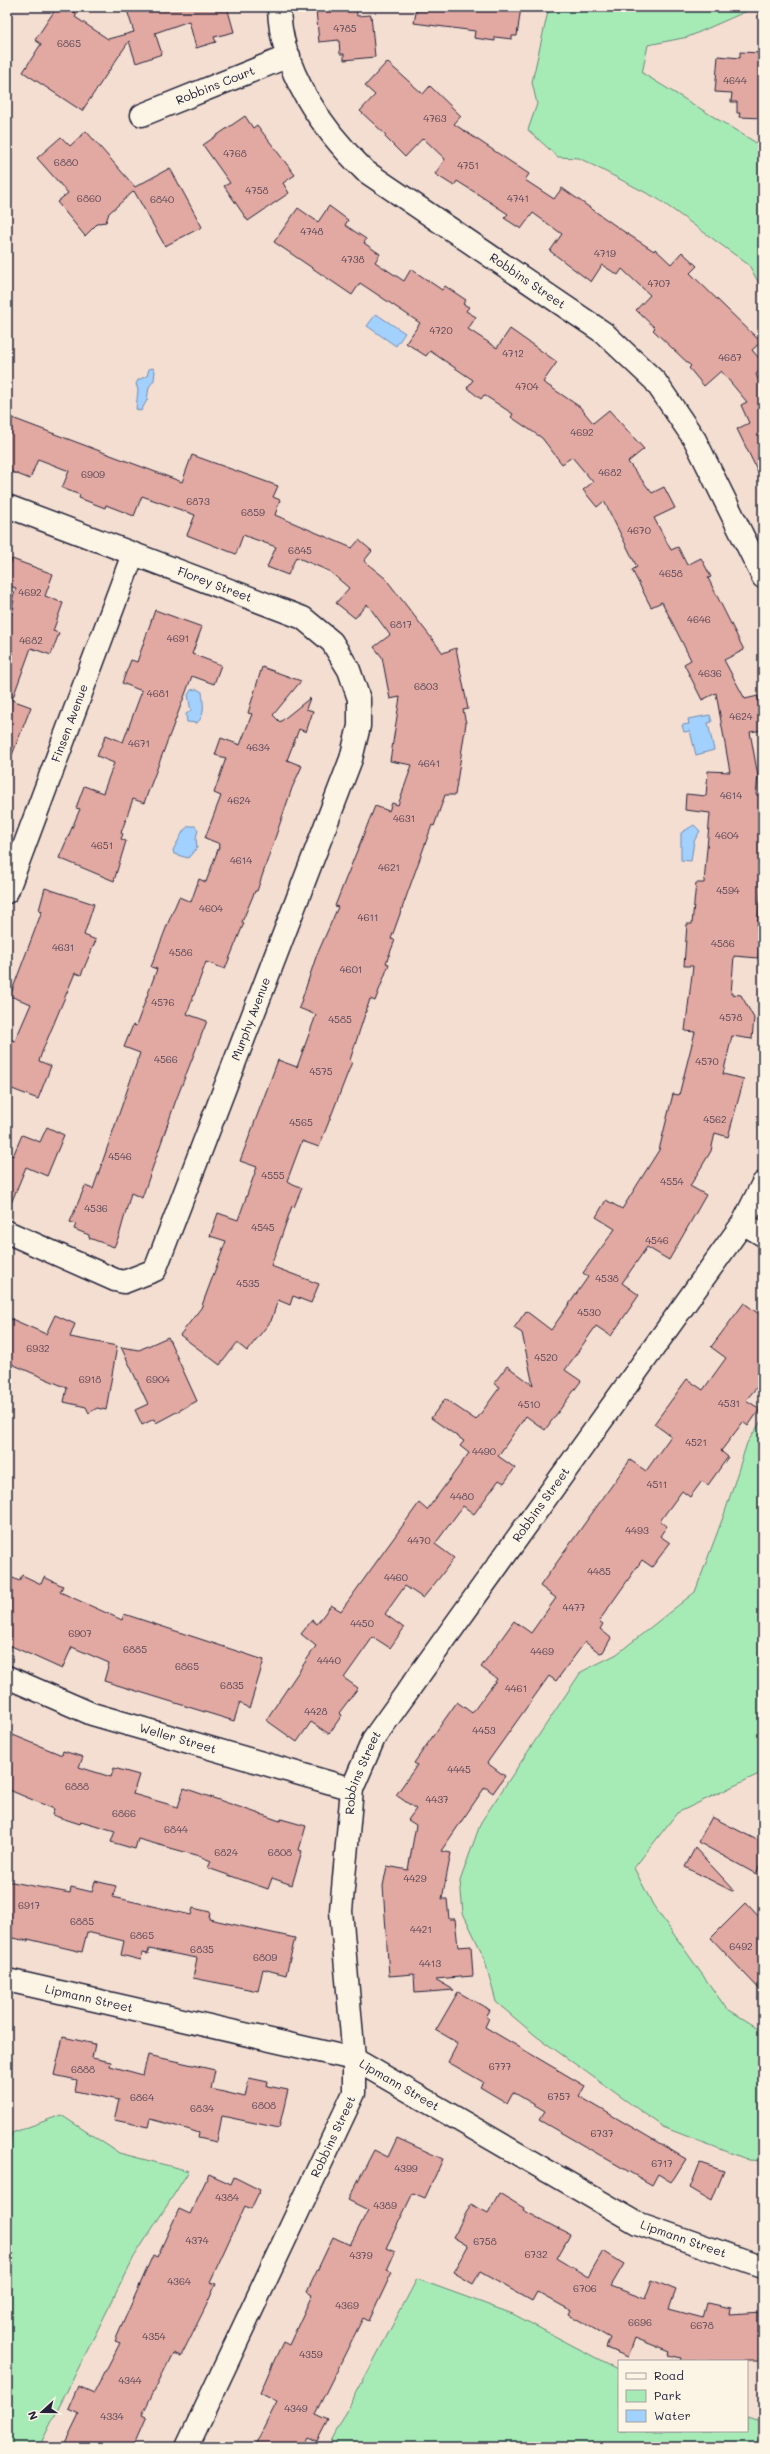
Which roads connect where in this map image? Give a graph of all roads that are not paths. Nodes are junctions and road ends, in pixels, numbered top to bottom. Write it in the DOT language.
graph roads {
  1 [pos="279,7"];
  2 [pos="289,56"];
  3 [pos="142,115"];
  4 [pos="7,506"];
  5 [pos="133,554"];
  6 [pos="763,577"];
  7 [pos="359,726"];
  8 [pos="7,892"];
  9 [pos="763,1183"];
  10 [pos="743,1223"];
  11 [pos="7,1232"];
  12 [pos="763,1235"];
  13 [pos="7,1677"];
  14 [pos="352,1789"];
  15 [pos="7,1980"];
  16 [pos="354,2060"];
  17 [pos="763,2267"];
  18 [pos="187,2447"];
  1 -- 2 [label="street, Robbins Street"];
  2 -- 3 [label="street, Robbins Court"];
  2 -- 6 [label="street, Robbins Street"];
  4 -- 5 [label="street, Florey Street"];
  5 -- 7 [label="street, Florey Street"];
  5 -- 8 [label="street, Finsen Avenue"];
  7 -- 11 [label="street, Murphy Avenue"];
  9 -- 10 [label="street, Robbins Street"];
  10 -- 12 [label="street"];
  10 -- 14 [label="street, Robbins Street"];
  13 -- 14 [label="street, Weller Street"];
  14 -- 16 [label="street, Robbins Street"];
  15 -- 16 [label="street, Lipmann Street"];
  16 -- 17 [label="street, Lipmann Street"];
  16 -- 18 [label="street, Robbins Street"];
}
